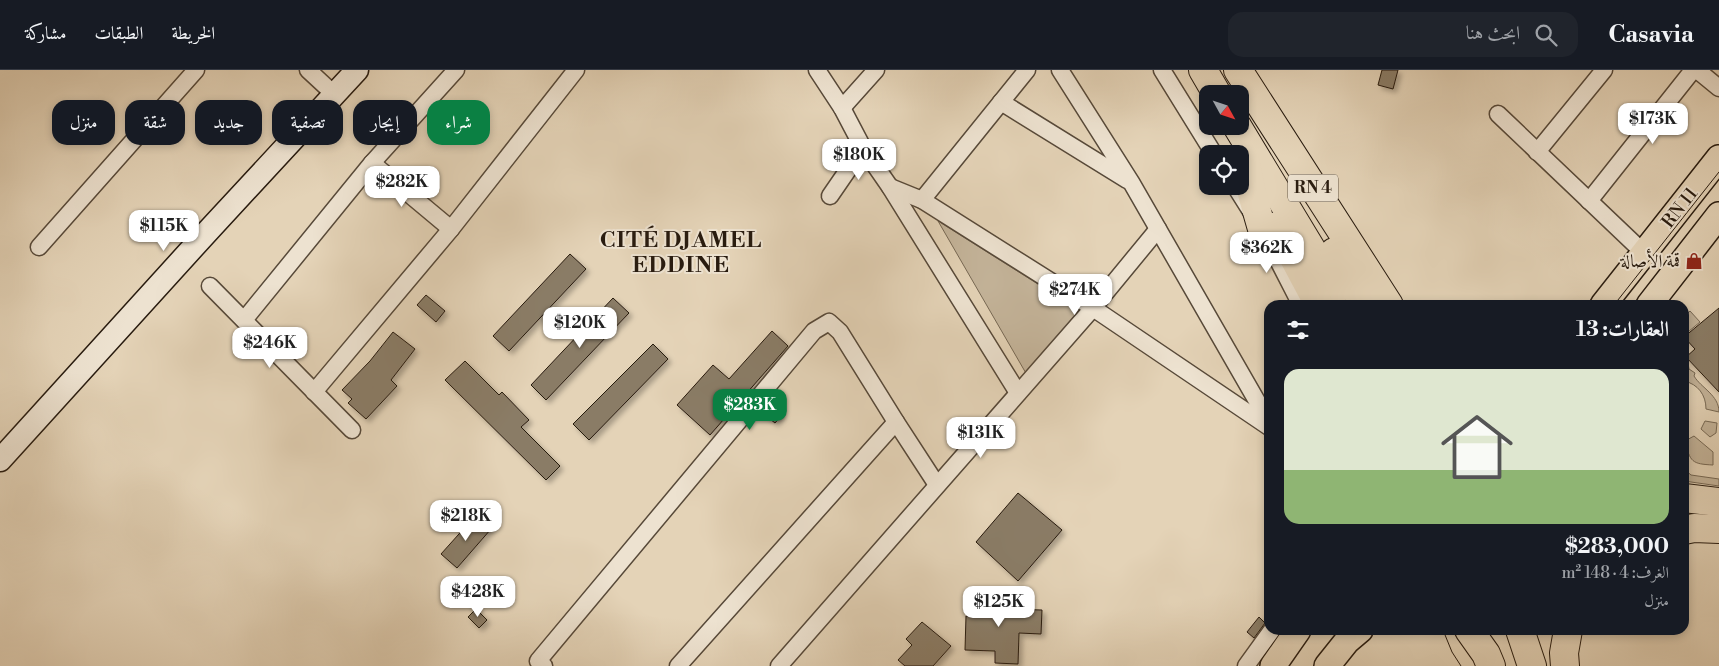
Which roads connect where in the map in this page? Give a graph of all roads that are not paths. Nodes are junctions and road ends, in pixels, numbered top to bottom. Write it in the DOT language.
graph roads {
  1 [pos="196,70"];
  2 [pos="308,70"];
  3 [pos="357,70"];
  4 [pos="456,70"];
  5 [pos="576,70"];
  6 [pos="816,70"];
  7 [pos="876,70"];
  8 [pos="1027,70"];
  9 [pos="1060,70"];
  10 [pos="1162,70"];
  11 [pos="1204,70"];
  12 [pos="1232,70"];
  13 [pos="1238,70"];
  14 [pos="1604,70"];
  15 [pos="1693,70"];
  16 [pos="1697,70"];
  17 [pos="1213,85"];
  18 [pos="1719,88"];
  19 [pos="335,95"];
  20 [pos="1001,102"];
  21 [pos="842,108"];
  22 [pos="1498,114"];
  23 [pos="1241,135"];
  24 [pos="1208,145"];
  25 [pos="863,148"];
  26 [pos="1537,152"];
  27 [pos="1719,158"];
  28 [pos="372,163"];
  29 [pos="1249,168"];
  30 [pos="1249,179"];
  31 [pos="1131,182"];
  32 [pos="890,188"];
  33 [pos="1241,195"];
  34 [pos="830,196"];
  35 [pos="922,200"];
  36 [pos="1589,201"];
  37 [pos="1719,216"];
  38 [pos="1262,228"];
  39 [pos="451,229"];
  40 [pos="1158,229"];
  41 [pos="39,247"];
  42 [pos="1645,254"];
  43 [pos="210,286"];
  44 [pos="1298,300"];
  45 [pos="1316,300"];
  46 [pos="1342,300"];
  47 [pos="1362,300"];
  48 [pos="1386,300"];
  49 [pos="1608,300"];
  50 [pos="1653,300"];
  51 [pos="1093,308"];
  52 [pos="244,320"];
  53 [pos="314,392"];
  54 [pos="1018,393"];
  55 [pos="1264,413"];
  56 [pos="896,422"];
  57 [pos="1264,424"];
  58 [pos="352,430"];
  59 [pos="0,460"];
  60 [pos="937,485"];
  61 [pos="1689,499"];
  62 [pos="1719,502"];
  63 [pos="1689,514"];
  64 [pos="1719,516"];
  65 [pos="1719,528"];
  66 [pos="1689,529"];
  67 [pos="1291,635"];
  68 [pos="1354,635"];
  69 [pos="1473,635"];
  70 [pos="1505,635"];
  71 [pos="1522,635"];
  72 [pos="1537,635"];
  73 [pos="1567,635"];
  74 [pos="1266,654"];
  75 [pos="544,666"];
  76 [pos="678,666"];
  77 [pos="778,666"];
  78 [pos="1326,666"];
  79 [pos="1491,666"];
  80 [pos="1515,666"];
  81 [pos="1532,666"];
  82 [pos="1545,666"];
  83 [pos="1565,666"];
  1 -- 41 [label="street"];
  2 -- 19 [label="street"];
  3 -- 19 [label="street"];
  4 -- 28 [label="street"];
  5 -- 39 [label="street"];
  6 -- 21 [label="street"];
  7 -- 21 [label="street"];
  8 -- 20 [label="street"];
  9 -- 31 [label="street"];
  10 -- 24 [label="street"];
  11 -- 17 [label="highway"];
  12 -- 47 [label="highway, RN 4"];
  13 -- 48 [label="highway, RN 4"];
  14 -- 26 [label="street"];
  15 -- 36 [label="street"];
  16 -- 18 [label="street"];
  19 -- 59 [label="street"];
  20 -- 31 [label="street"];
  20 -- 35 [label="street"];
  21 -- 25 [label="street"];
  22 -- 26 [label="street"];
  23 -- 46 [label="highway, RN 4"];
  25 -- 32 [label="street"];
  25 -- 34 [label="street"];
  26 -- 36 [label="street"];
  27 -- 42 [label="main road, RN 11"];
  28 -- 39 [label="street"];
  28 -- 52 [label="street"];
  29 -- 45 [label="highway, RN 4"];
  30 -- 38 [label="highway"];
  31 -- 40 [label="street"];
  32 -- 35 [label="street"];
  32 -- 54 [label="street"];
  33 -- 38 [label="street"];
  35 -- 51 [label="street"];
  36 -- 42 [label="street"];
  37 -- 50 [label="main road, RN 11"];
  38 -- 44 [label="street"];
  39 -- 53 [label="street"];
  40 -- 51 [label="street"];
  40 -- 55 [label="street"];
  42 -- 49 [label="main road, RN 11"];
  43 -- 52 [label="street"];
  51 -- 54 [label="street"];
  51 -- 57 [label="street"];
  52 -- 53 [label="street"];
  53 -- 58 [label="street"];
  54 -- 60 [label="street"];
  56 -- 60 [label="street"];
  56 -- 75 [label="street"];
  56 -- 76 [label="street"];
  60 -- 77 [label="street"];
  61 -- 62 [label="highway"];
  63 -- 64 [label="highway"];
  65 -- 66 [label="highway"];
  67 -- 74 [label="main road"];
  68 -- 78 [label="main road"];
  69 -- 79 [label="highway"];
  70 -- 80 [label="highway"];
  71 -- 81 [label="highway"];
  72 -- 82 [label="highway"];
  73 -- 83 [label="highway"];
}
